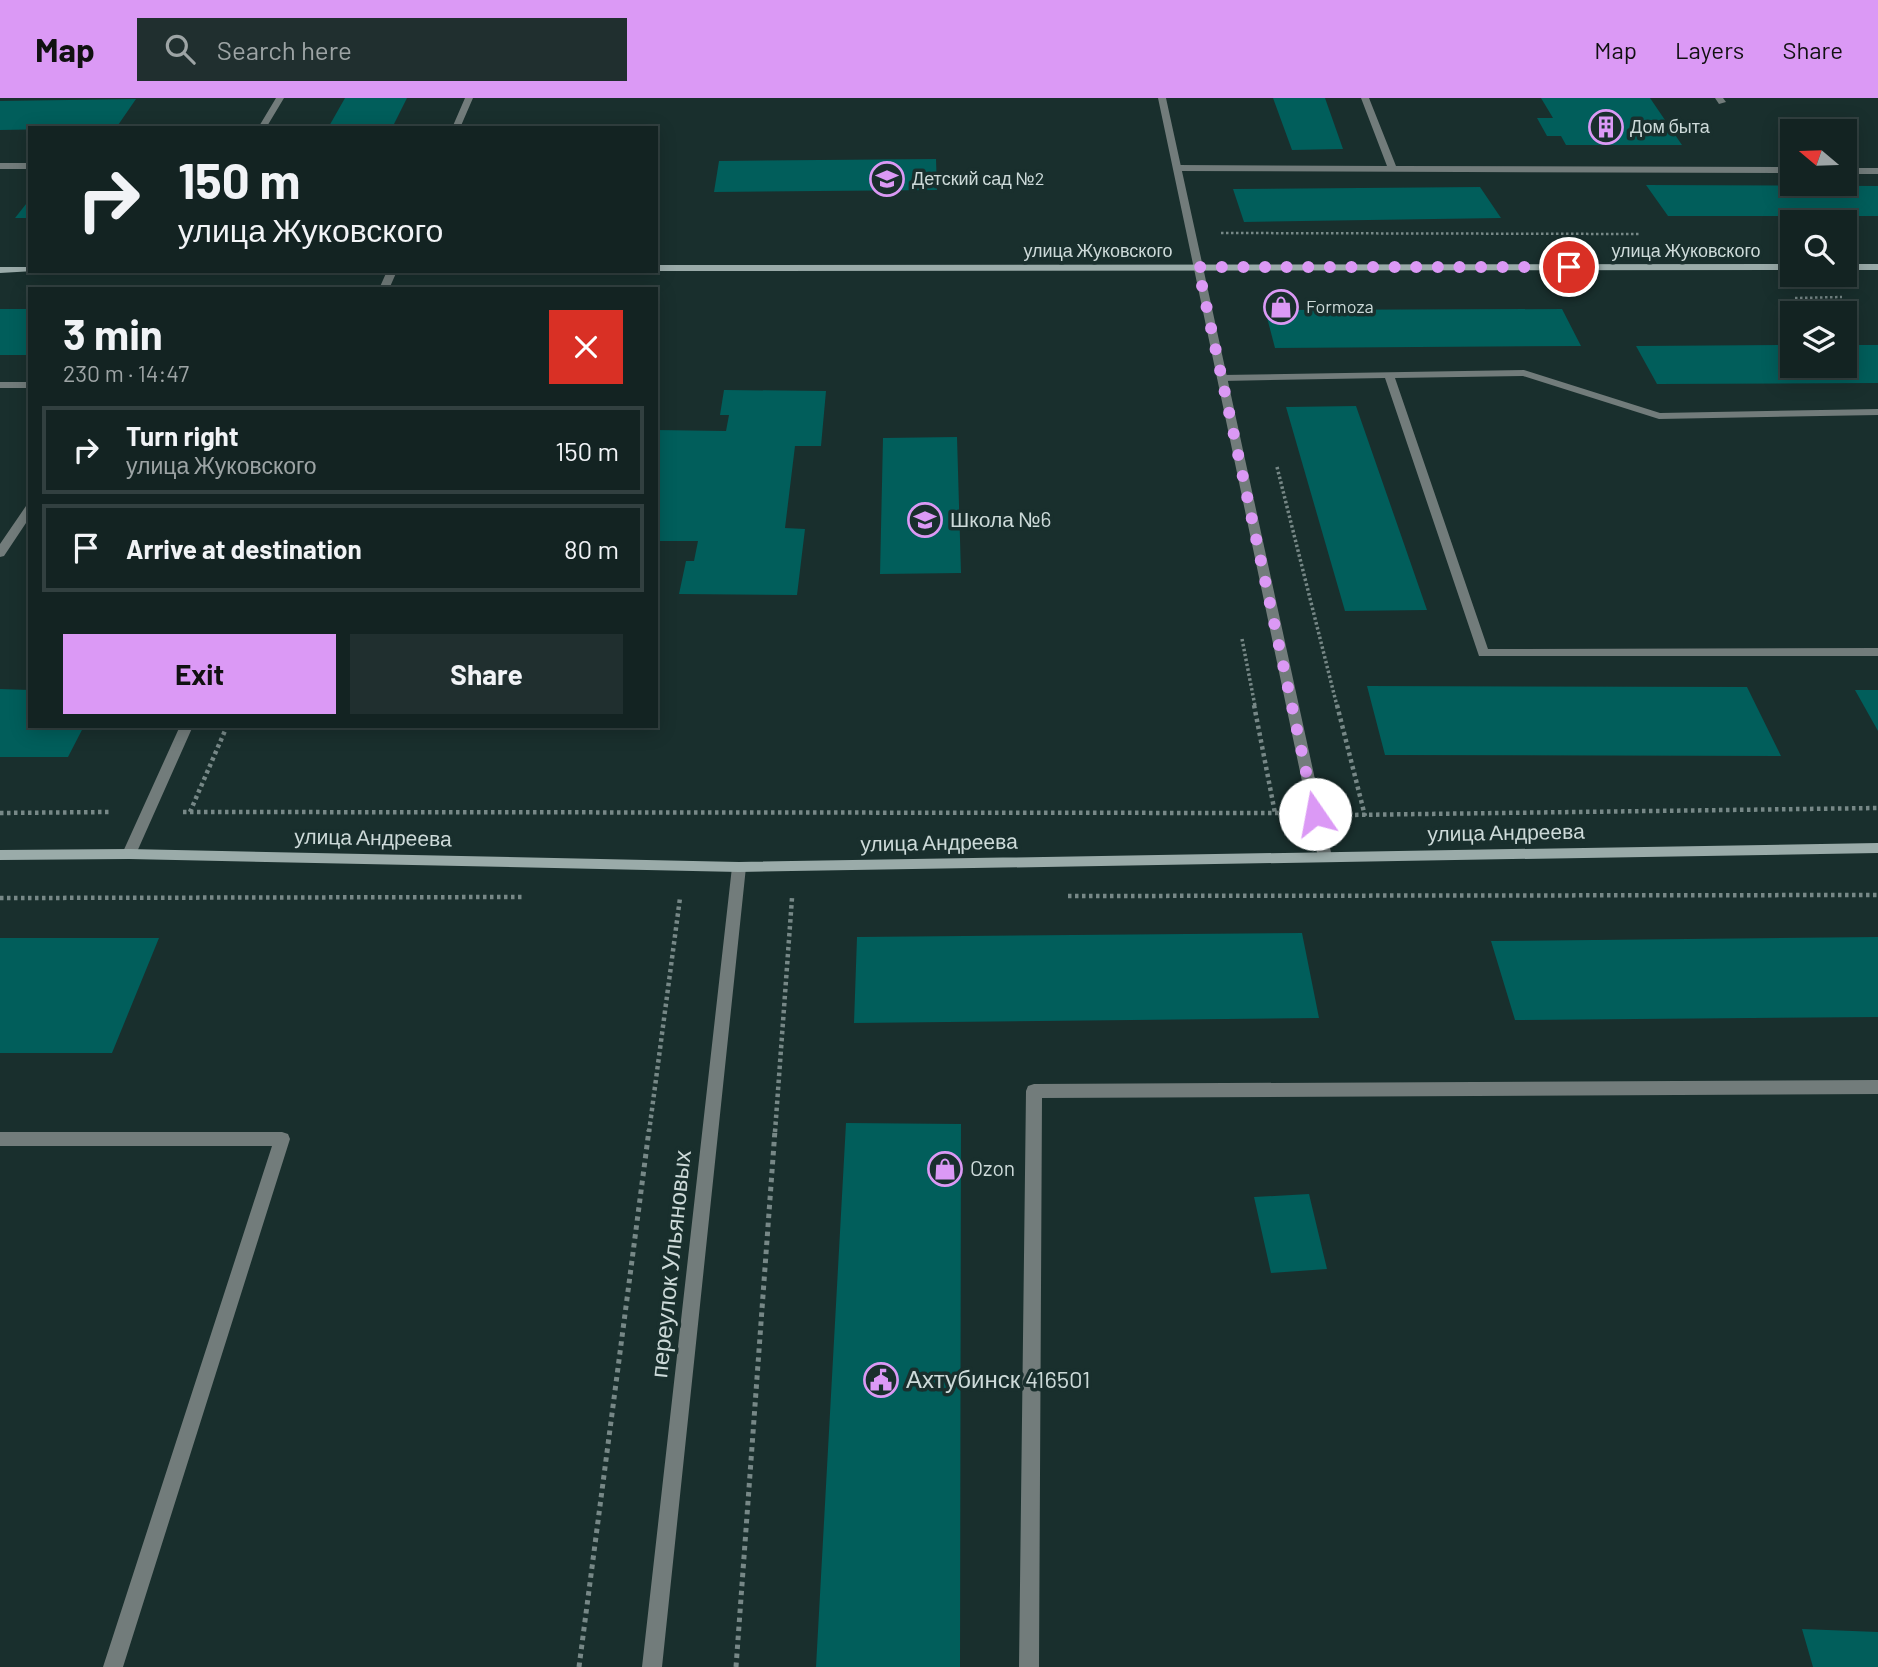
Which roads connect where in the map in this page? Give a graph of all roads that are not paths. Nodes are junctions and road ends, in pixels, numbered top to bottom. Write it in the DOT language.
graph roads {
  1 [pos="280,98"];
  2 [pos="469,98"];
  3 [pos="1162,98"];
  4 [pos="1365,98"];
  5 [pos="263,126"];
  6 [pos="457,126"];
  7 [pos="0,166"];
  8 [pos="28,166"];
  9 [pos="1392,167"];
  10 [pos="1177,168"];
  11 [pos="1780,170"];
  12 [pos="1857,171"];
  13 [pos="1878,171"];
  14 [pos="1198,267"];
  15 [pos="1780,267"];
  16 [pos="1857,267"];
  17 [pos="1878,267"];
  18 [pos="658,268"];
  19 [pos="0,270"];
  20 [pos="28,270"];
  21 [pos="1389,375"];
  22 [pos="1222,378"];
  23 [pos="0,385"];
  24 [pos="28,385"];
  25 [pos="1878,412"];
  26 [pos="28,511"];
  27 [pos="0,553"];
  28 [pos="1878,652"];
  29 [pos="186,728"];
  30 [pos="1878,848"];
  31 [pos="129,854"];
  32 [pos="0,855"];
  33 [pos="1325,857"];
  34 [pos="739,867"];
  35 [pos="1878,1087"];
  36 [pos="0,1139"];
  37 [pos="113,1667"];
  38 [pos="652,1667"];
  39 [pos="1029,1667"];
  1 -- 5 [label="street"];
  2 -- 6 [label="street"];
  3 -- 10 [label="street"];
  4 -- 9 [label="street"];
  7 -- 8 [label="street"];
  9 -- 10 [label="street"];
  9 -- 11 [label="street"];
  10 -- 14 [label="street"];
  12 -- 13 [label="street"];
  14 -- 15 [label="street, улица Жуковского"];
  14 -- 18 [label="street, улица Жуковского"];
  14 -- 22 [label="street"];
  16 -- 17 [label="street"];
  19 -- 20 [label="street"];
  21 -- 22 [label="street"];
  21 -- 25 [label="street"];
  21 -- 28 [label="street"];
  22 -- 33 [label="street"];
  23 -- 24 [label="street"];
  26 -- 27 [label="street"];
  29 -- 31 [label="street"];
  30 -- 33 [label="street, улица Андреева"];
  31 -- 32 [label="street, улица Андреева"];
  31 -- 34 [label="street, улица Андреева"];
  33 -- 34 [label="street, улица Андреева"];
  34 -- 38 [label="street, переулок Ульяновых"];
  35 -- 39 [label="street"];
  36 -- 37 [label="street"];
}
